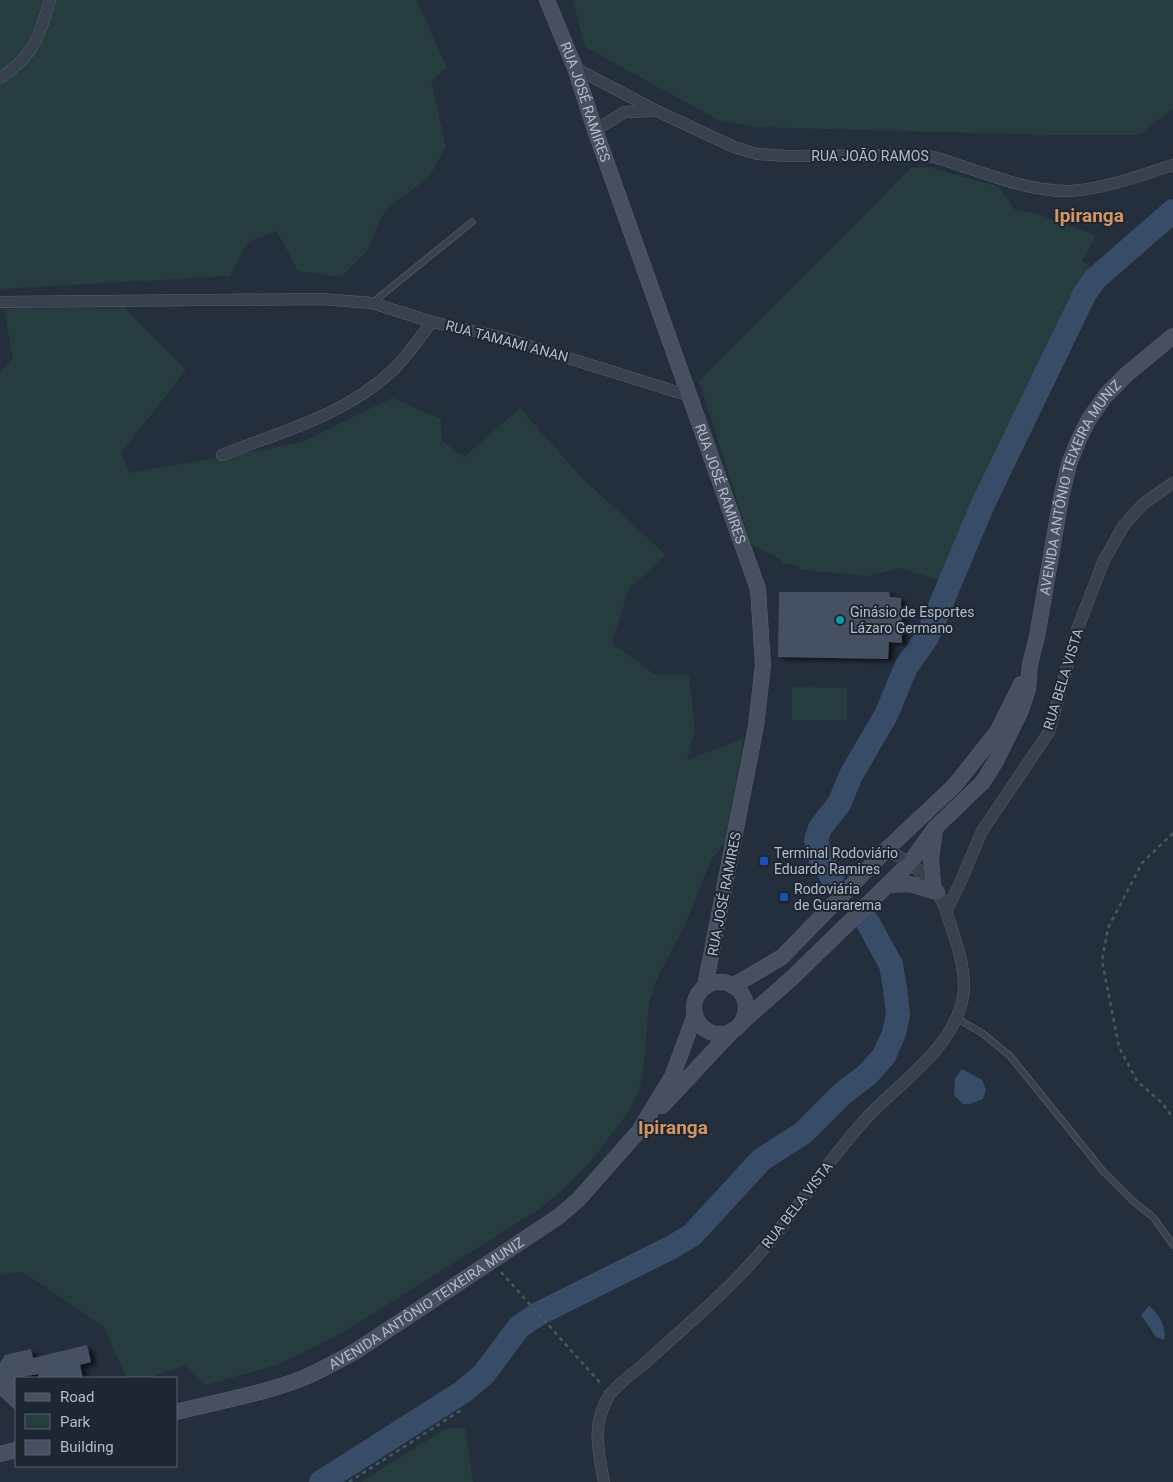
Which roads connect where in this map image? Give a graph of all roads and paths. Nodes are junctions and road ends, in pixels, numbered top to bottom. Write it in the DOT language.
graph roads {
  1 [pos="50,0"];
  2 [pos="547,0"];
  3 [pos="575,68"];
  4 [pos="0,78"];
  5 [pos="657,111"];
  6 [pos="595,130"];
  7 [pos="1173,165"];
  8 [pos="472,222"];
  9 [pos="0,302"];
  10 [pos="372,303"];
  11 [pos="432,322"];
  12 [pos="1173,336"];
  13 [pos="690,396"];
  14 [pos="222,455"];
  15 [pos="1173,483"];
  16 [pos="1030,664"];
  17 [pos="935,828"];
  18 [pos="1173,833"];
  19 [pos="885,851"];
  20 [pos="910,863"];
  21 [pos="888,885"];
  22 [pos="935,888"];
  23 [pos="946,910"];
  24 [pos="705,986"];
  25 [pos="733,986"];
  26 [pos="695,1015"];
  27 [pos="956,1018"];
  28 [pos="738,1026"];
  29 [pos="1173,1118"];
  30 [pos="639,1131"];
  31 [pos="1173,1245"];
  32 [pos="492,1261"];
  33 [pos="610,1394"];
  34 [pos="463,1409"];
  35 [pos="178,1412"];
  36 [pos="15,1450"];
  37 [pos="0,1454"];
  38 [pos="349,1482"];
  39 [pos="604,1482"];
  1 -- 4 [label="street"];
  2 -- 3 [label="main road, RUA JOSÉ RAMIRES"];
  3 -- 5 [label="street, RUA JOÃO RAMOS"];
  3 -- 6 [label="main road, RUA JOSÉ RAMIRES"];
  5 -- 6 [label="street, RUA JOÃO RAMOS"];
  5 -- 7 [label="street, RUA JOÃO RAMOS"];
  6 -- 13 [label="main road, RUA JOSÉ RAMIRES"];
  8 -- 10 [label="lane"];
  9 -- 10 [label="street, RUA TAMAMI ANAN"];
  10 -- 11 [label="street, RUA TAMAMI ANAN"];
  11 -- 13 [label="street, RUA TAMAMI ANAN"];
  11 -- 14 [label="street"];
  12 -- 16 [label="main road, AVENIDA ANTÔNIO TEIXEIRA MUNIZ"];
  13 -- 24 [label="main road, RUA JOSÉ RAMIRES"];
  15 -- 23 [label="street, RUA BELA VISTA"];
  16 -- 17 [label="main road, AVENIDA ANTÔNIO TEIXEIRA MUNIZ"];
  16 -- 19 [label="main road, AVENIDA ANTÔNIO TEIXEIRA MUNIZ"];
  17 -- 20 [label="main road, AVENIDA ANTÔNIO TEIXEIRA MUNIZ"];
  17 -- 22 [label="main road"];
  18 -- 29 [label="path"];
  19 -- 20 [label="street, RUA BELA VISTA"];
  19 -- 25 [label="main road, AVENIDA ANTÔNIO TEIXEIRA MUNIZ"];
  20 -- 21 [label="main road, AVENIDA ANTÔNIO TEIXEIRA MUNIZ"];
  20 -- 22 [label="street, RUA BELA VISTA"];
  21 -- 22 [label="main road"];
  21 -- 28 [label="main road, AVENIDA ANTÔNIO TEIXEIRA MUNIZ"];
  22 -- 23 [label="street, RUA BELA VISTA"];
  23 -- 27 [label="street, RUA BELA VISTA"];
  24 -- 25 [label="main road"];
  24 -- 26 [label="main road, AVENIDA ANTÔNIO TEIXEIRA MUNIZ"];
  25 -- 28 [label="main road"];
  26 -- 28 [label="main road"];
  26 -- 30 [label="main road, AVENIDA ANTÔNIO TEIXEIRA MUNIZ"];
  27 -- 31 [label="lane"];
  27 -- 33 [label="street, RUA BELA VISTA"];
  28 -- 30 [label="main road, AVENIDA ANTÔNIO TEIXEIRA MUNIZ"];
  30 -- 32 [label="main road, AVENIDA ANTÔNIO TEIXEIRA MUNIZ"];
  32 -- 33 [label="path"];
  32 -- 35 [label="main road, AVENIDA ANTÔNIO TEIXEIRA MUNIZ"];
  33 -- 39 [label="street, RUA BELA VISTA"];
  34 -- 38 [label="path"];
  36 -- 37 [label="main road"];
}
